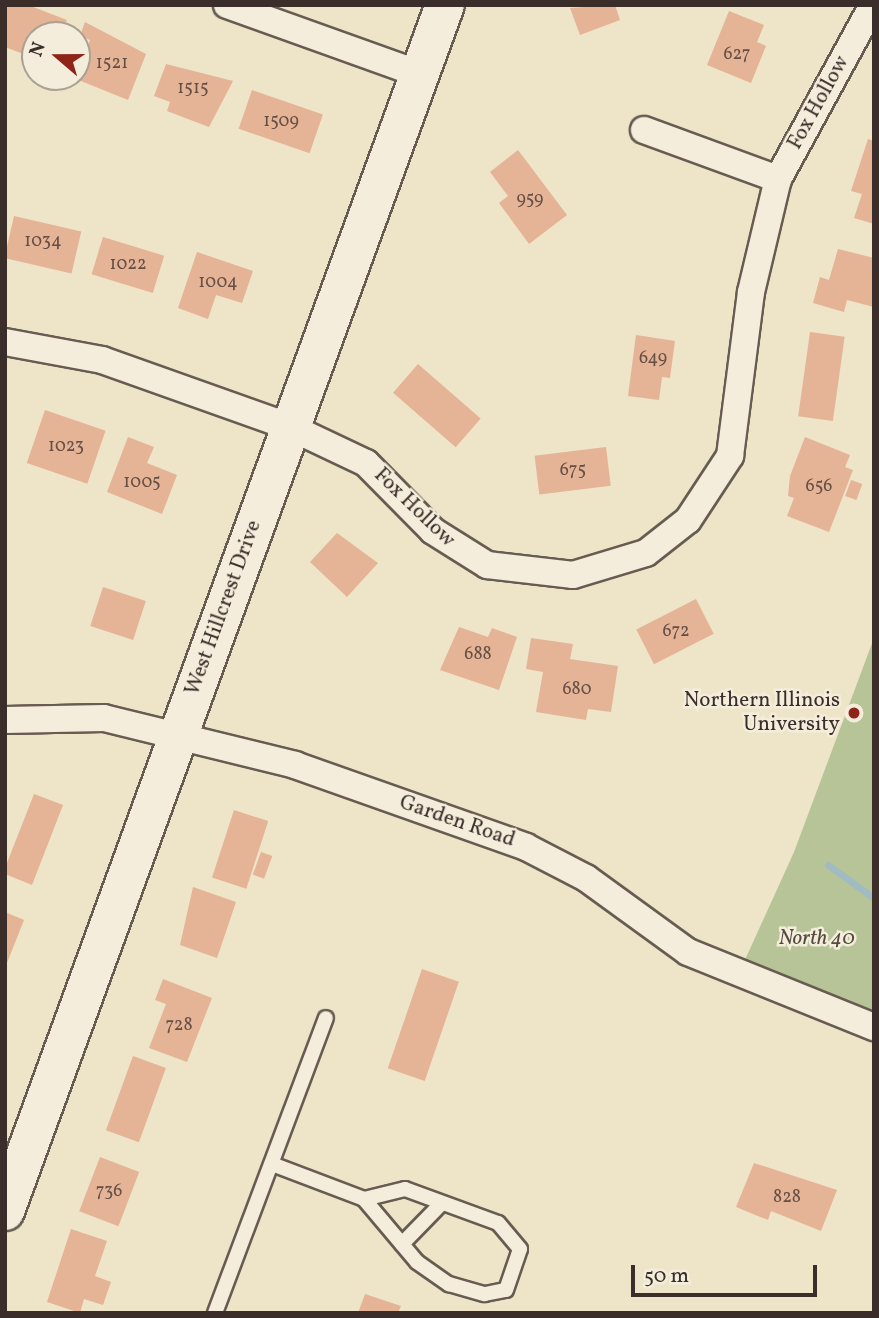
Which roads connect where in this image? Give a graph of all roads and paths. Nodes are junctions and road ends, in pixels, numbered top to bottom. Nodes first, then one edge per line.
1 (227, 5) edge
2 (445, 5) edge
3 (873, 5) edge
4 (420, 74) junction
5 (644, 130) dead end
6 (778, 179) junction
7 (5, 342) edge
8 (290, 427) junction
9 (5, 720) edge
10 (178, 732) junction
11 (326, 1018) dead end
12 (874, 1027) edge
13 (271, 1164) junction
14 (364, 1199) junction
15 (442, 1204) junction
16 (5, 1211) edge
17 (402, 1244) junction
18 (215, 1313) edge

1 - 4 street
2 - 4 street, West Hillcrest Drive
3 - 6 street, Fox Hollow
4 - 8 street, West Hillcrest Drive
5 - 6 street
6 - 8 street, Fox Hollow
7 - 8 street, Fox Hollow
8 - 10 street, West Hillcrest Drive
9 - 10 street, Garden Road
10 - 12 street, Garden Road
10 - 16 street, West Hillcrest Drive
11 - 13 lane
13 - 14 lane
13 - 18 lane
14 - 15 lane
14 - 17 lane
15 - 17 lane
15 - 17 lane

